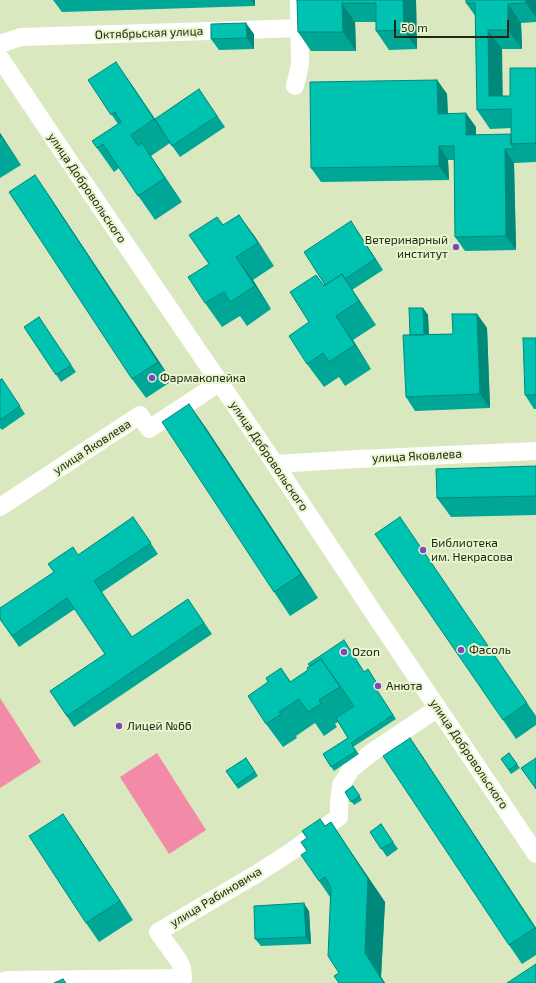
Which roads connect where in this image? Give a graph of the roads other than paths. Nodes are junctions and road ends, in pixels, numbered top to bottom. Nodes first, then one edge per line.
1 (299, 0) edge
2 (300, 28) junction
3 (0, 44) edge
4 (0, 58) edge
5 (295, 86) dead end
6 (219, 383) junction
7 (536, 451) edge
8 (275, 464) junction
9 (0, 507) edge
10 (438, 708) junction
11 (536, 854) edge
12 (0, 982) edge

1 - 2 street
2 - 3 street, Октябрьская улица
2 - 5 street
4 - 6 street, улица Добровольского
6 - 8 street, улица Добровольского
6 - 9 street, улица Яковлева
7 - 8 street, улица Яковлева
8 - 10 street, улица Добровольского
10 - 11 street, улица Добровольского
10 - 12 street, улица Рабиновича

